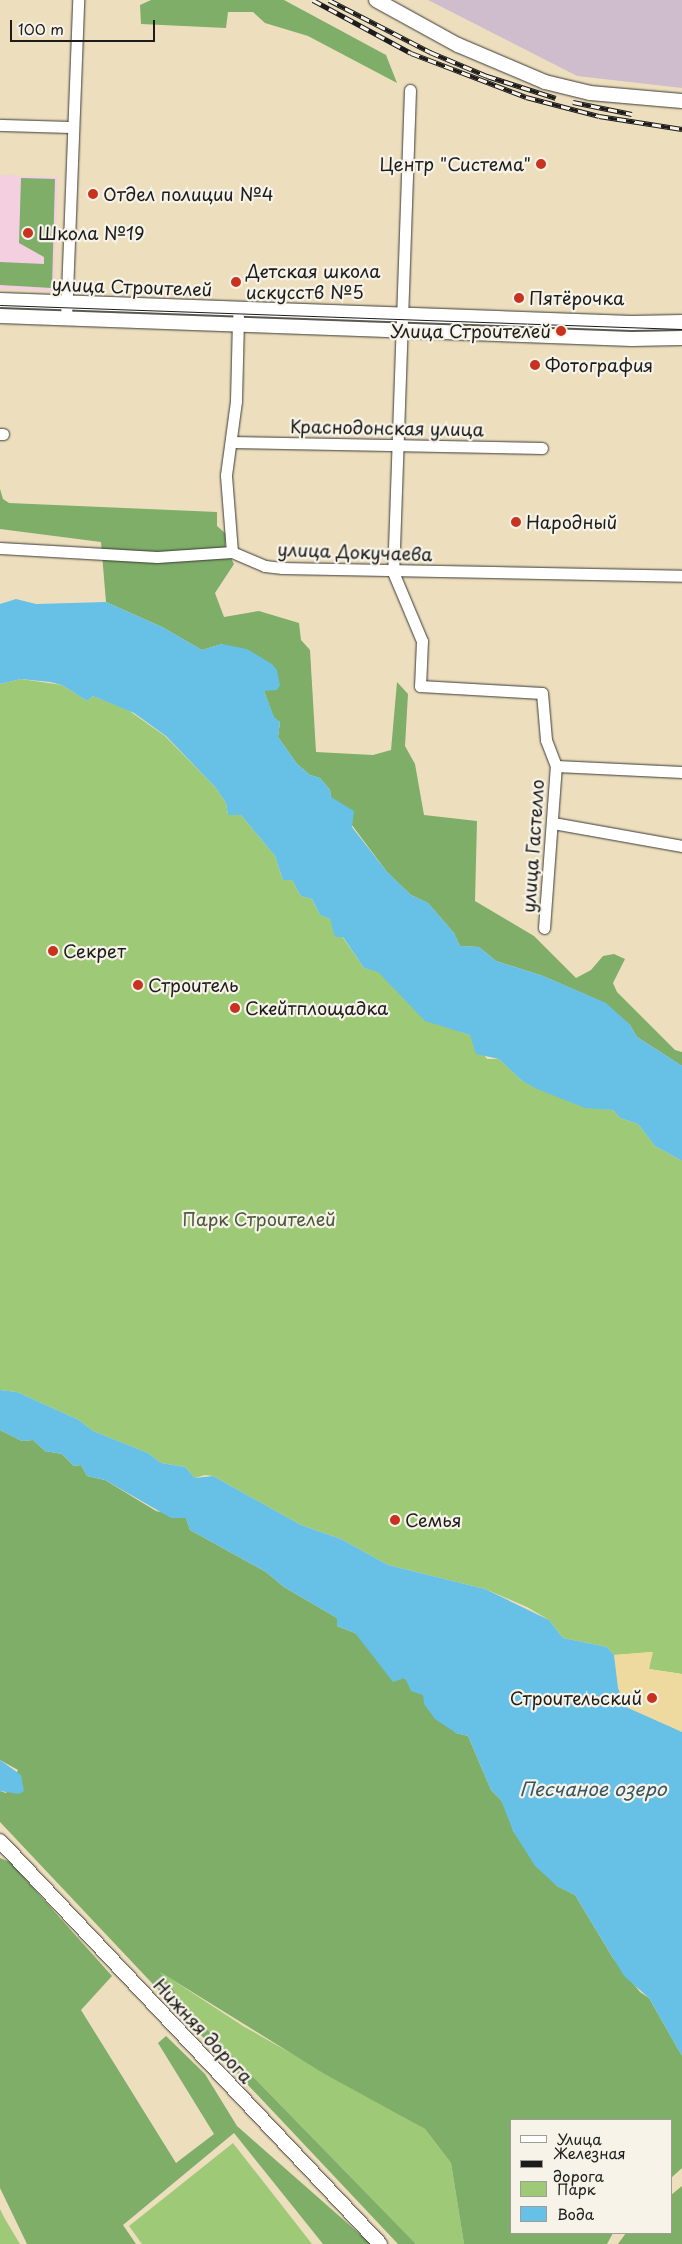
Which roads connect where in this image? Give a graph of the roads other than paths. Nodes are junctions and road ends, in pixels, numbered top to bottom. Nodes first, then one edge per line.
1 (78, 0) edge
2 (376, 0) edge
3 (410, 90) dead end
4 (682, 101) edge
5 (0, 125) edge
6 (73, 128) junction
7 (0, 300) edge
8 (27, 301) junction
9 (66, 303) junction
10 (101, 304) junction
11 (239, 309) junction
12 (276, 311) junction
13 (0, 316) edge
14 (403, 316) junction
15 (26, 317) junction
16 (66, 319) junction
17 (101, 320) junction
18 (549, 321) junction
19 (682, 322) edge
20 (632, 323) junction
21 (238, 325) junction
22 (275, 326) junction
23 (403, 331) junction
24 (549, 336) junction
25 (682, 338) edge
26 (632, 339) junction
27 (232, 442) junction
28 (399, 446) junction
29 (542, 448) dead end
30 (0, 548) edge
31 (232, 552) junction
32 (393, 572) junction
33 (682, 576) edge
34 (556, 766) junction
35 (682, 772) edge
36 (553, 823) junction
37 (682, 846) edge
38 (544, 928) dead end
39 (0, 1842) edge
40 (380, 2244) edge

1 - 6 street
2 - 4 main road
3 - 14 street
5 - 6 street
6 - 9 street
7 - 8 main road, улица Строителей
8 - 9 main road, улица Строителей
8 - 15 street
9 - 10 main road, улица Строителей
9 - 16 street
10 - 11 main road, улица Строителей
10 - 17 street
11 - 12 main road, улица Строителей
11 - 21 street
12 - 14 main road, улица Строителей
12 - 22 street
13 - 15 main road, улица Строителей
14 - 18 main road, улица Строителей
14 - 23 street
15 - 16 main road, улица Строителей
16 - 17 main road, улица Строителей
17 - 21 main road, улица Строителей
18 - 20 main road, улица Строителей
18 - 24 street
19 - 20 main road, улица Строителей
20 - 26 street
21 - 22 main road, улица Строителей
21 - 27 street
22 - 23 main road, улица Строителей
23 - 24 main road, улица Строителей
23 - 28 street
24 - 26 main road, улица Строителей
25 - 26 main road, улица Строителей
27 - 28 street, Краснодонская улица
27 - 31 street
28 - 29 street, Краснодонская улица
28 - 32 street
30 - 31 street, улица Докучаева
31 - 32 street, улица Докучаева
32 - 33 street, улица Докучаева
32 - 34 street
34 - 35 street
34 - 36 street, улица Гастелло
36 - 37 street
36 - 38 street, улица Гастелло
39 - 40 main road, Нижняя дорога

